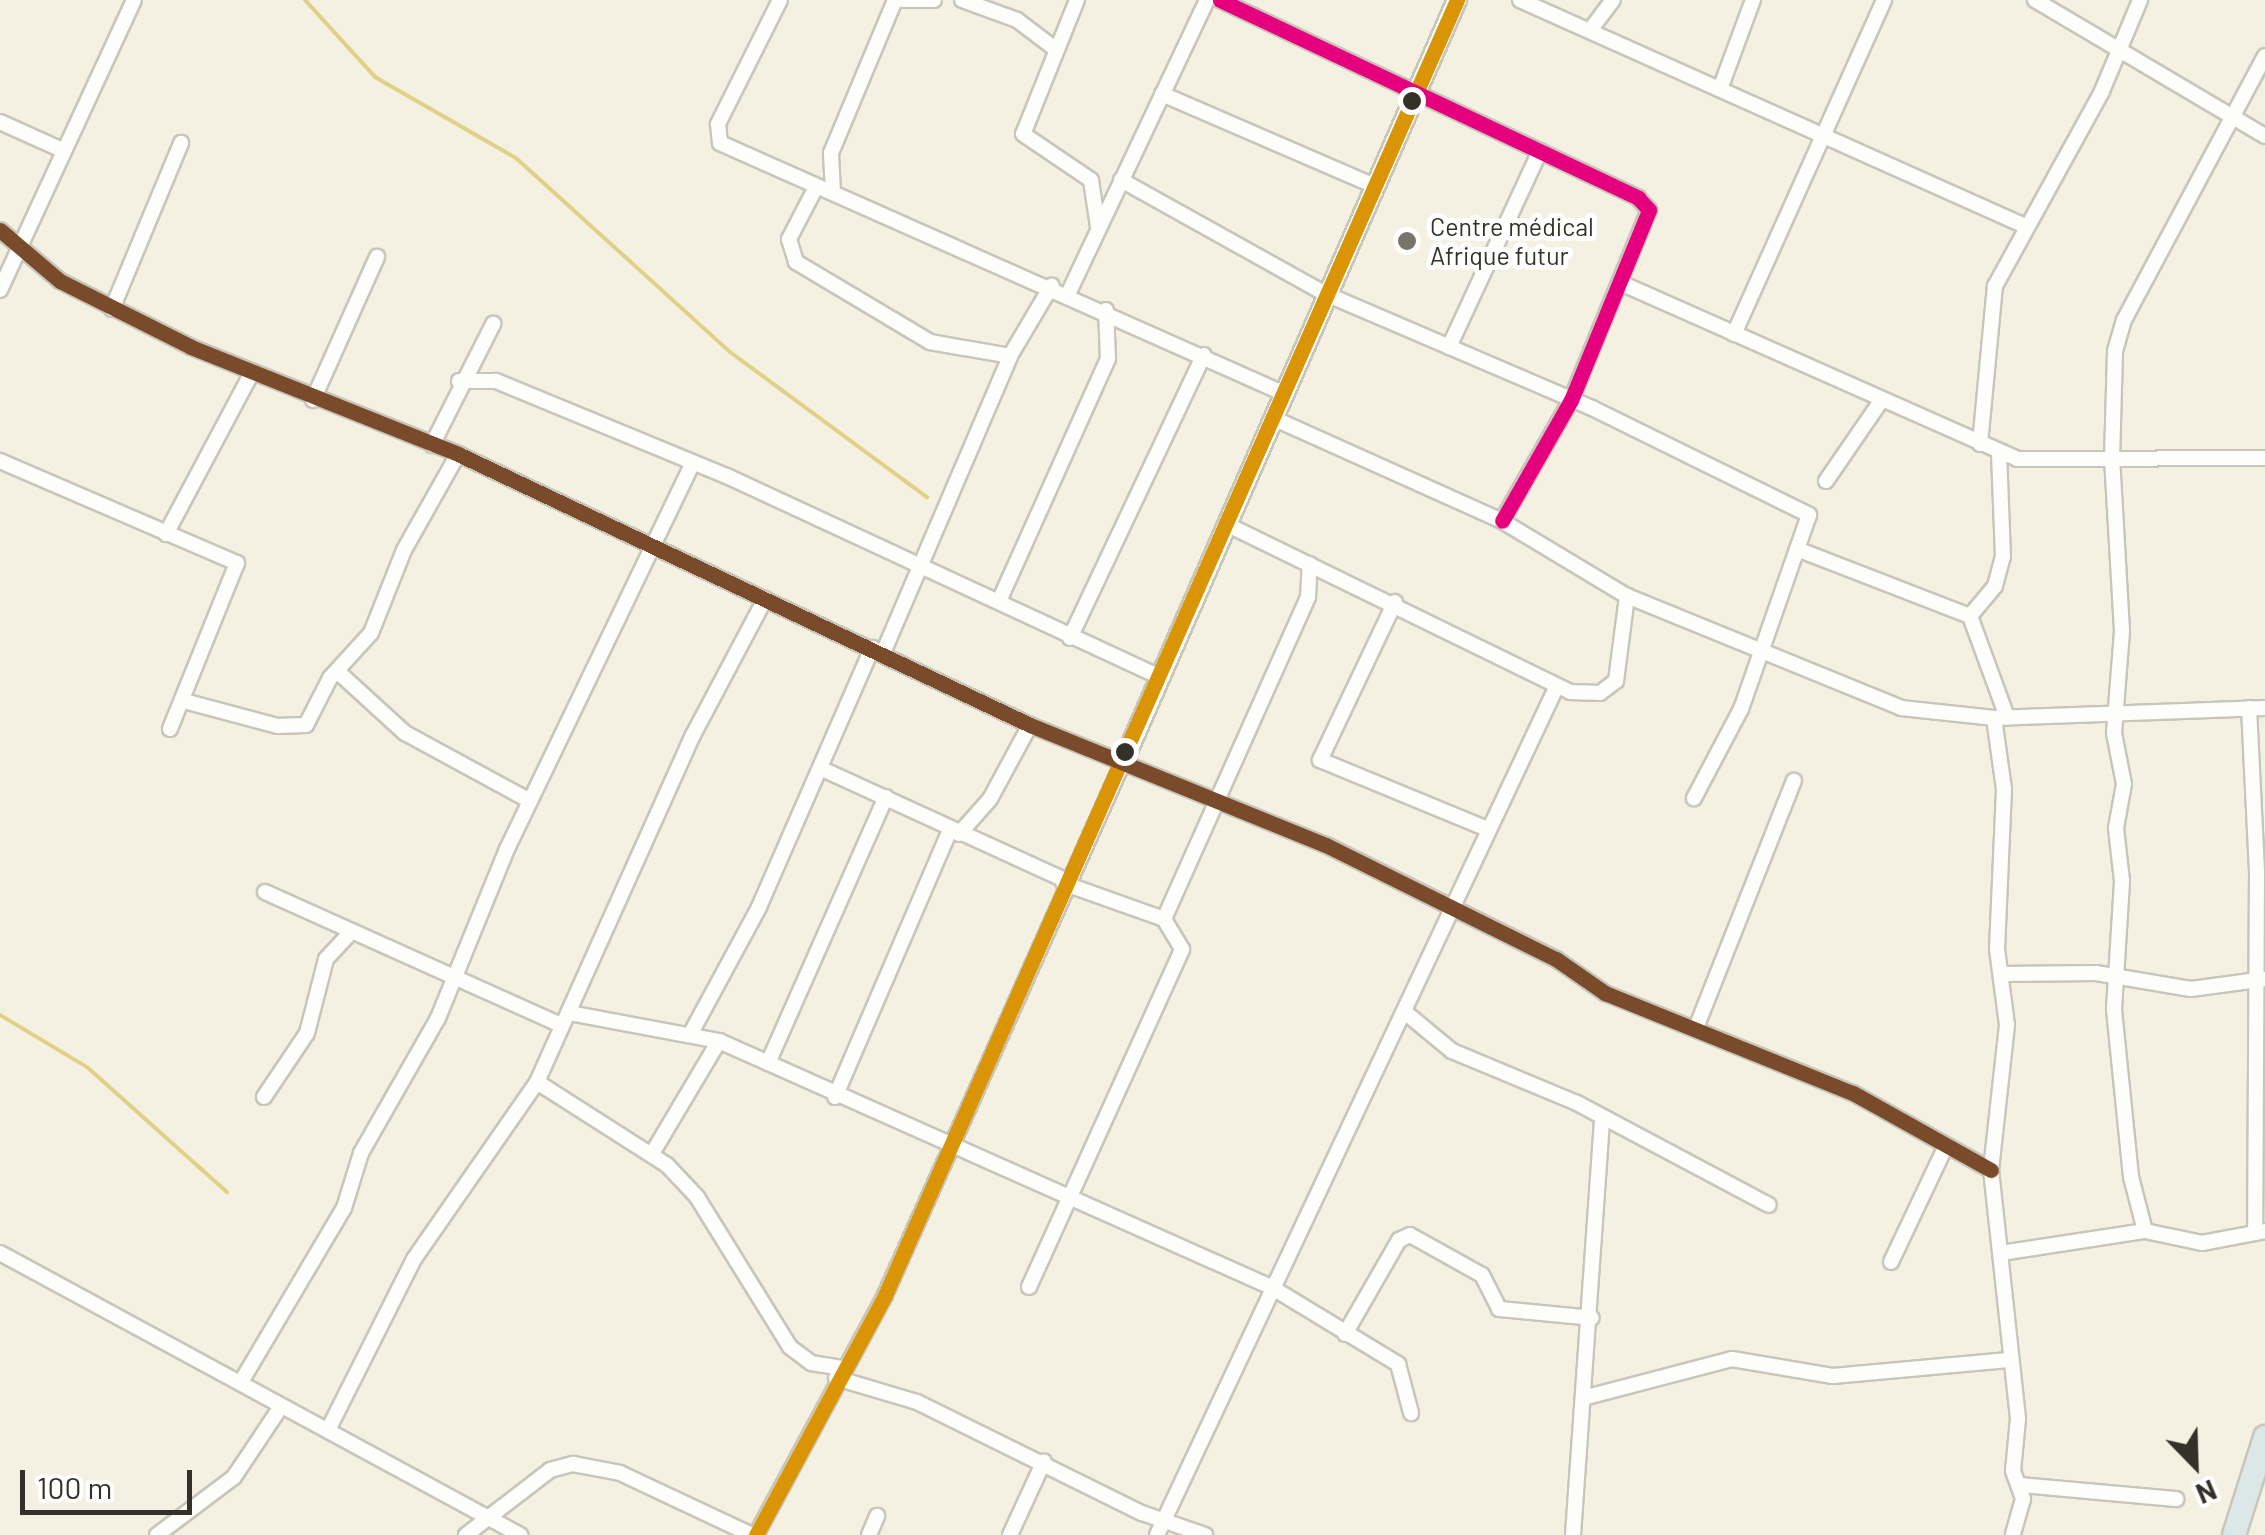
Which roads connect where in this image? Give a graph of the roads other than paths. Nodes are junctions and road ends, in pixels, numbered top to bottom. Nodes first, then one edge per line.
1 (134, 0) edge
2 (780, 0) edge
3 (899, 0) edge
4 (934, 0) edge
5 (962, 0) edge
6 (1076, 0) edge
7 (1207, 0) edge
8 (1220, 0) edge
9 (1457, 0) edge
10 (1520, 0) edge
11 (1613, 0) edge
12 (1753, 0) edge
13 (1884, 0) edge
14 (2035, 0) edge
15 (2140, 0) edge
16 (1590, 29) junction
17 (2120, 45) junction
18 (1054, 48) junction
19 (2265, 56) edge
20 (1720, 89) junction
21 (1415, 90) junction
22 (1162, 94) junction
23 (2234, 116) junction
24 (0, 122) edge
25 (1820, 136) junction
26 (2265, 136) edge
27 (182, 143) dead end
28 (62, 150) junction
29 (1540, 151) junction
30 (1121, 180) junction
31 (1372, 184) junction
32 (816, 187) junction
33 (832, 192) junction
34 (2025, 226) junction
35 (1098, 228) junction
36 (0, 230) edge
37 (18, 246) junction
38 (376, 257) dead end
39 (1623, 284) junction
40 (1052, 285) junction
41 (0, 290) edge
42 (1070, 292) junction
43 (1326, 294) junction
44 (112, 308) junction
45 (1106, 310) junction
46 (492, 324) dead end
47 (1734, 334) junction
48 (1449, 347) junction
49 (1204, 354) junction
50 (1010, 356) junction
51 (251, 374) junction
52 (459, 381) junction
53 (1285, 394) junction
54 (312, 400) junction
55 (1571, 400) junction
56 (1879, 404) junction
57 (1275, 419) junction
58 (1980, 444) junction
59 (432, 445) junction
60 (1999, 453) junction
61 (458, 454) junction
62 (2265, 458) edge
63 (2112, 459) junction
64 (0, 461) edge
65 (692, 464) junction
66 (1826, 481) dead end
67 (1502, 521) junction
68 (1228, 525) junction
69 (166, 534) junction
70 (651, 548) junction
71 (1796, 549) junction
72 (1310, 564) junction
73 (922, 567) junction
74 (1627, 596) junction
75 (765, 600) junction
76 (1000, 600) junction
77 (1396, 602) junction
78 (1970, 616) junction
79 (1070, 638) junction
80 (878, 650) junction
81 (1761, 651) junction
82 (337, 671) junction
83 (1160, 677) junction
84 (1556, 688) junction
85 (184, 701) junction
86 (2115, 708) junction
87 (2249, 708) junction
88 (2265, 708) edge
89 (2000, 718) junction
90 (1030, 724) junction
91 (170, 729) dead end
92 (1124, 760) junction
93 (820, 768) junction
94 (1794, 781) dead end
95 (886, 797) junction
96 (1694, 798) dead end
97 (530, 801) junction
98 (1213, 804) junction
99 (1485, 828) junction
100 (954, 832) junction
101 (1064, 882) junction
102 (265, 892) dead end
103 (1445, 910) junction
104 (1164, 919) junction
105 (349, 934) junction
106 (2001, 974) junction
107 (458, 976) junction
108 (2118, 976) junction
109 (2259, 979) edge
110 (1406, 1013) junction
111 (565, 1019) junction
112 (1696, 1028) junction
113 (691, 1033) junction
114 (719, 1041) junction
115 (768, 1062) junction
116 (537, 1082) junction
117 (264, 1097) dead end
118 (835, 1097) junction
119 (1602, 1123) junction
120 (950, 1148) junction
121 (1944, 1150) junction
122 (652, 1152) junction
123 (1991, 1170) junction
124 (1070, 1196) junction
125 (1769, 1205) dead end
126 (2145, 1230) junction
127 (2260, 1232) edge
128 (0, 1253) edge
129 (2001, 1253) junction
130 (1892, 1262) dead end
131 (1029, 1287) dead end
132 (1271, 1287) junction
133 (1592, 1318) junction
134 (1346, 1334) junction
135 (2008, 1360) junction
136 (839, 1373) junction
137 (241, 1382) junction
138 (1584, 1398) junction
139 (280, 1408) junction
140 (1411, 1413) dead end
141 (328, 1430) junction
142 (2265, 1437) edge
143 (1044, 1461) junction
144 (2021, 1484) junction
145 (2176, 1499) dead end
146 (484, 1516) junction
147 (877, 1516) dead end
148 (1164, 1519) junction
149 (158, 1535) edge
150 (466, 1535) edge
151 (520, 1535) edge
152 (754, 1535) edge
153 (869, 1535) edge
154 (1010, 1535) edge
155 (1157, 1535) edge
156 (1206, 1535) edge
157 (1573, 1535) edge
158 (2013, 1535) edge
159 (2234, 1535) edge

1 - 28 street
2 - 32 street
3 - 4 street
3 - 33 street
5 - 18 street
6 - 18 street
7 - 22 street
8 - 21 street
9 - 21 street
10 - 16 street
11 - 16 street
12 - 20 street
13 - 25 street
14 - 17 street
15 - 17 street
16 - 20 street
17 - 23 street
17 - 34 street
18 - 35 street
19 - 23 street
20 - 25 street
21 - 29 street
21 - 31 street
22 - 30 street
22 - 31 street
23 - 26 street
23 - 63 street
24 - 28 street
25 - 34 street
25 - 47 street
27 - 44 street
28 - 37 street
29 - 39 street
29 - 48 street
30 - 35 street
30 - 43 street
31 - 43 street
32 - 33 street
32 - 50 street
33 - 40 street
34 - 58 street
35 - 42 street
36 - 37 street
37 - 41 street
37 - 44 street
38 - 54 street
39 - 47 street
39 - 55 street
40 - 42 street
40 - 50 street
42 - 45 street
43 - 48 street
43 - 53 street
44 - 51 street
45 - 49 street
45 - 76 street
46 - 52 street
47 - 56 street
48 - 55 street
49 - 53 street
49 - 79 street
50 - 73 street
51 - 54 street
51 - 69 street
52 - 59 street
52 - 65 street
53 - 57 street
54 - 59 street
55 - 67 street
55 - 71 street
56 - 58 street
56 - 66 street
57 - 67 street
57 - 68 street
58 - 60 street
59 - 61 street
60 - 63 street
60 - 78 street
61 - 70 street
61 - 82 street
62 - 63 street
63 - 86 street
64 - 69 street
65 - 70 street
65 - 73 street
67 - 74 street
68 - 72 street
68 - 83 street
69 - 85 street
70 - 75 street
70 - 97 street
71 - 78 street
71 - 81 street
72 - 77 street
72 - 98 street
73 - 76 street
73 - 80 street
74 - 81 street
74 - 84 street
75 - 80 street
75 - 111 street
76 - 79 street
77 - 84 street
77 - 99 street
78 - 89 street
79 - 83 street
80 - 90 street
80 - 93 street
81 - 89 street
81 - 96 street
82 - 85 street
82 - 97 street
83 - 92 street
84 - 99 street
85 - 91 street
86 - 87 street
86 - 89 street
86 - 108 street
87 - 88 street
87 - 109 street
89 - 106 street
90 - 92 street
90 - 100 street
92 - 98 street
92 - 101 street
93 - 95 street
93 - 113 street
94 - 112 street
95 - 100 street
95 - 115 street
97 - 107 street
98 - 103 street
98 - 104 street
99 - 103 street
100 - 101 street
100 - 118 street
101 - 104 street
101 - 120 street
102 - 105 street
103 - 110 street
103 - 112 street
104 - 124 street
105 - 107 street
105 - 117 street
106 - 108 street
106 - 123 street
107 - 111 street
107 - 137 street
108 - 109 street
108 - 126 street
109 - 127 street
110 - 119 street
110 - 132 street
111 - 113 street
111 - 116 street
112 - 121 street
113 - 114 street
114 - 115 street
114 - 122 street
115 - 118 street
116 - 122 street
116 - 141 street
118 - 120 street
119 - 125 street
119 - 133 street
120 - 124 street
120 - 136 street
121 - 123 street
121 - 130 street
122 - 136 street
123 - 129 street
124 - 131 street
124 - 132 street
126 - 127 street
126 - 129 street
128 - 137 street
129 - 135 street
132 - 134 street
132 - 148 street
133 - 134 street
133 - 138 street
134 - 140 street
135 - 138 street
135 - 144 street
136 - 143 street
136 - 152 street
137 - 139 street
138 - 157 street
139 - 141 street
139 - 149 street
141 - 146 street
142 - 159 highway
143 - 148 street
143 - 154 street
144 - 145 street
144 - 158 street
146 - 150 street
146 - 151 street
146 - 152 street
147 - 153 street
148 - 155 street
148 - 156 street

